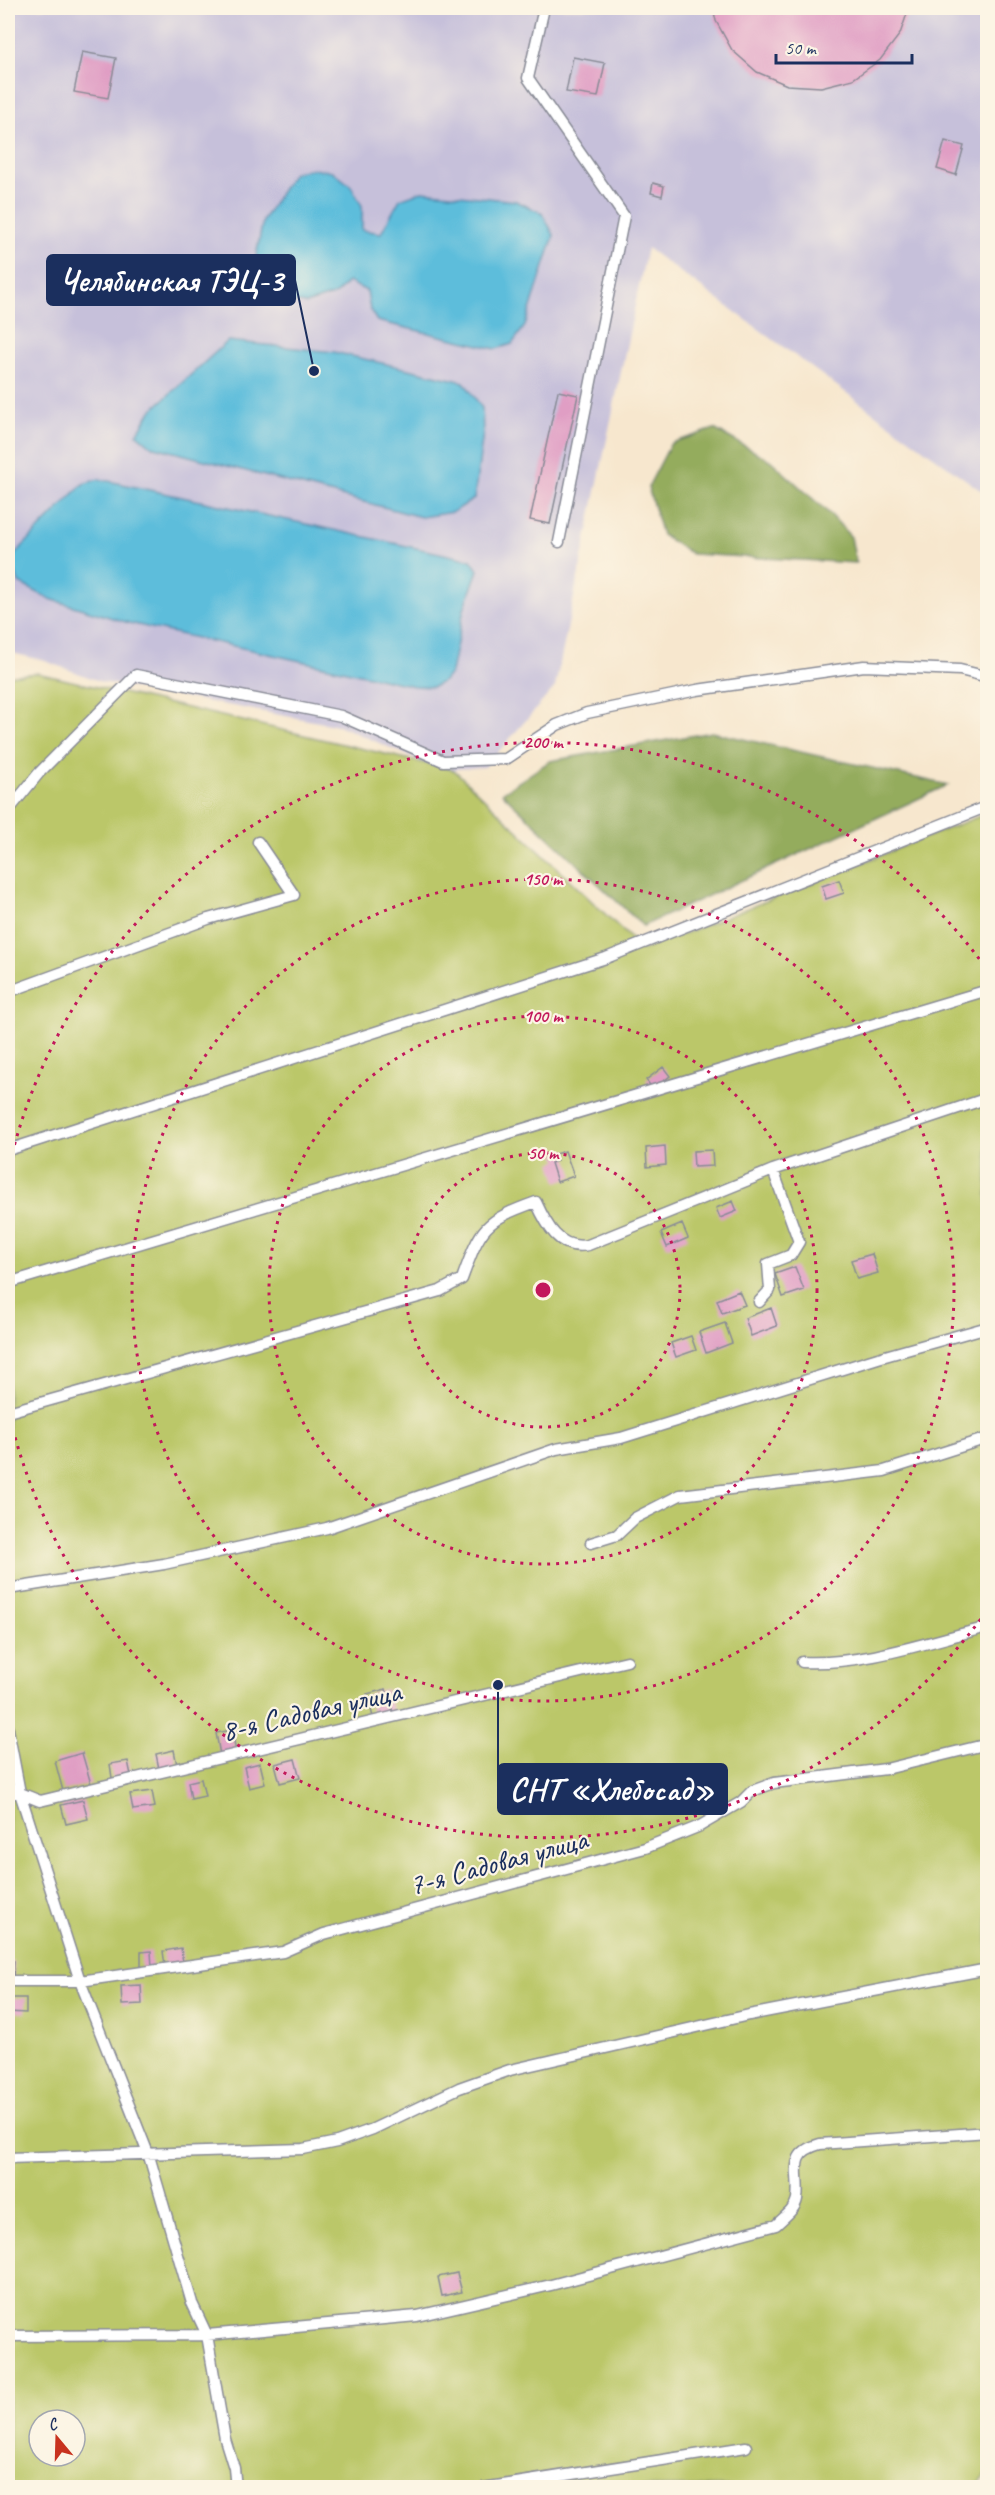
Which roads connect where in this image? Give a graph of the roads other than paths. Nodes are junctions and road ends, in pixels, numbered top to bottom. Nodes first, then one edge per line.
1 (544, 8) edge
2 (560, 542) dead end
3 (987, 677) edge
4 (987, 806) edge
5 (8, 811) edge
6 (258, 842) dead end
7 (987, 990) edge
8 (8, 992) edge
9 (987, 1098) edge
10 (8, 1150) edge
11 (773, 1170) junction
12 (8, 1283) edge
13 (759, 1302) dead end
14 (987, 1327) edge
15 (8, 1412) edge
16 (987, 1438) edge
17 (591, 1543) dead end
18 (8, 1589) edge
19 (987, 1627) edge
20 (627, 1661) dead end
21 (802, 1662) dead end
22 (8, 1729) edge
23 (987, 1744) edge
24 (8, 1793) edge
25 (20, 1793) junction
26 (987, 1969) edge
27 (8, 1981) edge
28 (80, 1981) junction
29 (987, 2132) edge
30 (149, 2156) junction
31 (8, 2158) edge
32 (207, 2335) junction
33 (8, 2336) edge
34 (746, 2447) dead end
35 (987, 2482) edge
36 (237, 2487) edge
37 (483, 2487) edge
38 (982, 2487) edge

1 - 2 lane
3 - 5 lane
4 - 10 lane
6 - 8 lane
7 - 12 lane
9 - 11 lane
11 - 13 lane
11 - 15 lane
14 - 18 lane
16 - 17 lane
19 - 21 lane
20 - 25 lane, 8-я Садовая улица
22 - 25 lane
23 - 28 lane, 7-я Садовая улица
24 - 25 lane, 8-я Садовая улица
25 - 28 lane
26 - 30 lane
27 - 28 lane, 7-я Садовая улица
28 - 30 lane
29 - 32 lane
30 - 31 lane
30 - 32 lane
32 - 33 lane
32 - 36 lane
34 - 37 lane
35 - 38 lane

